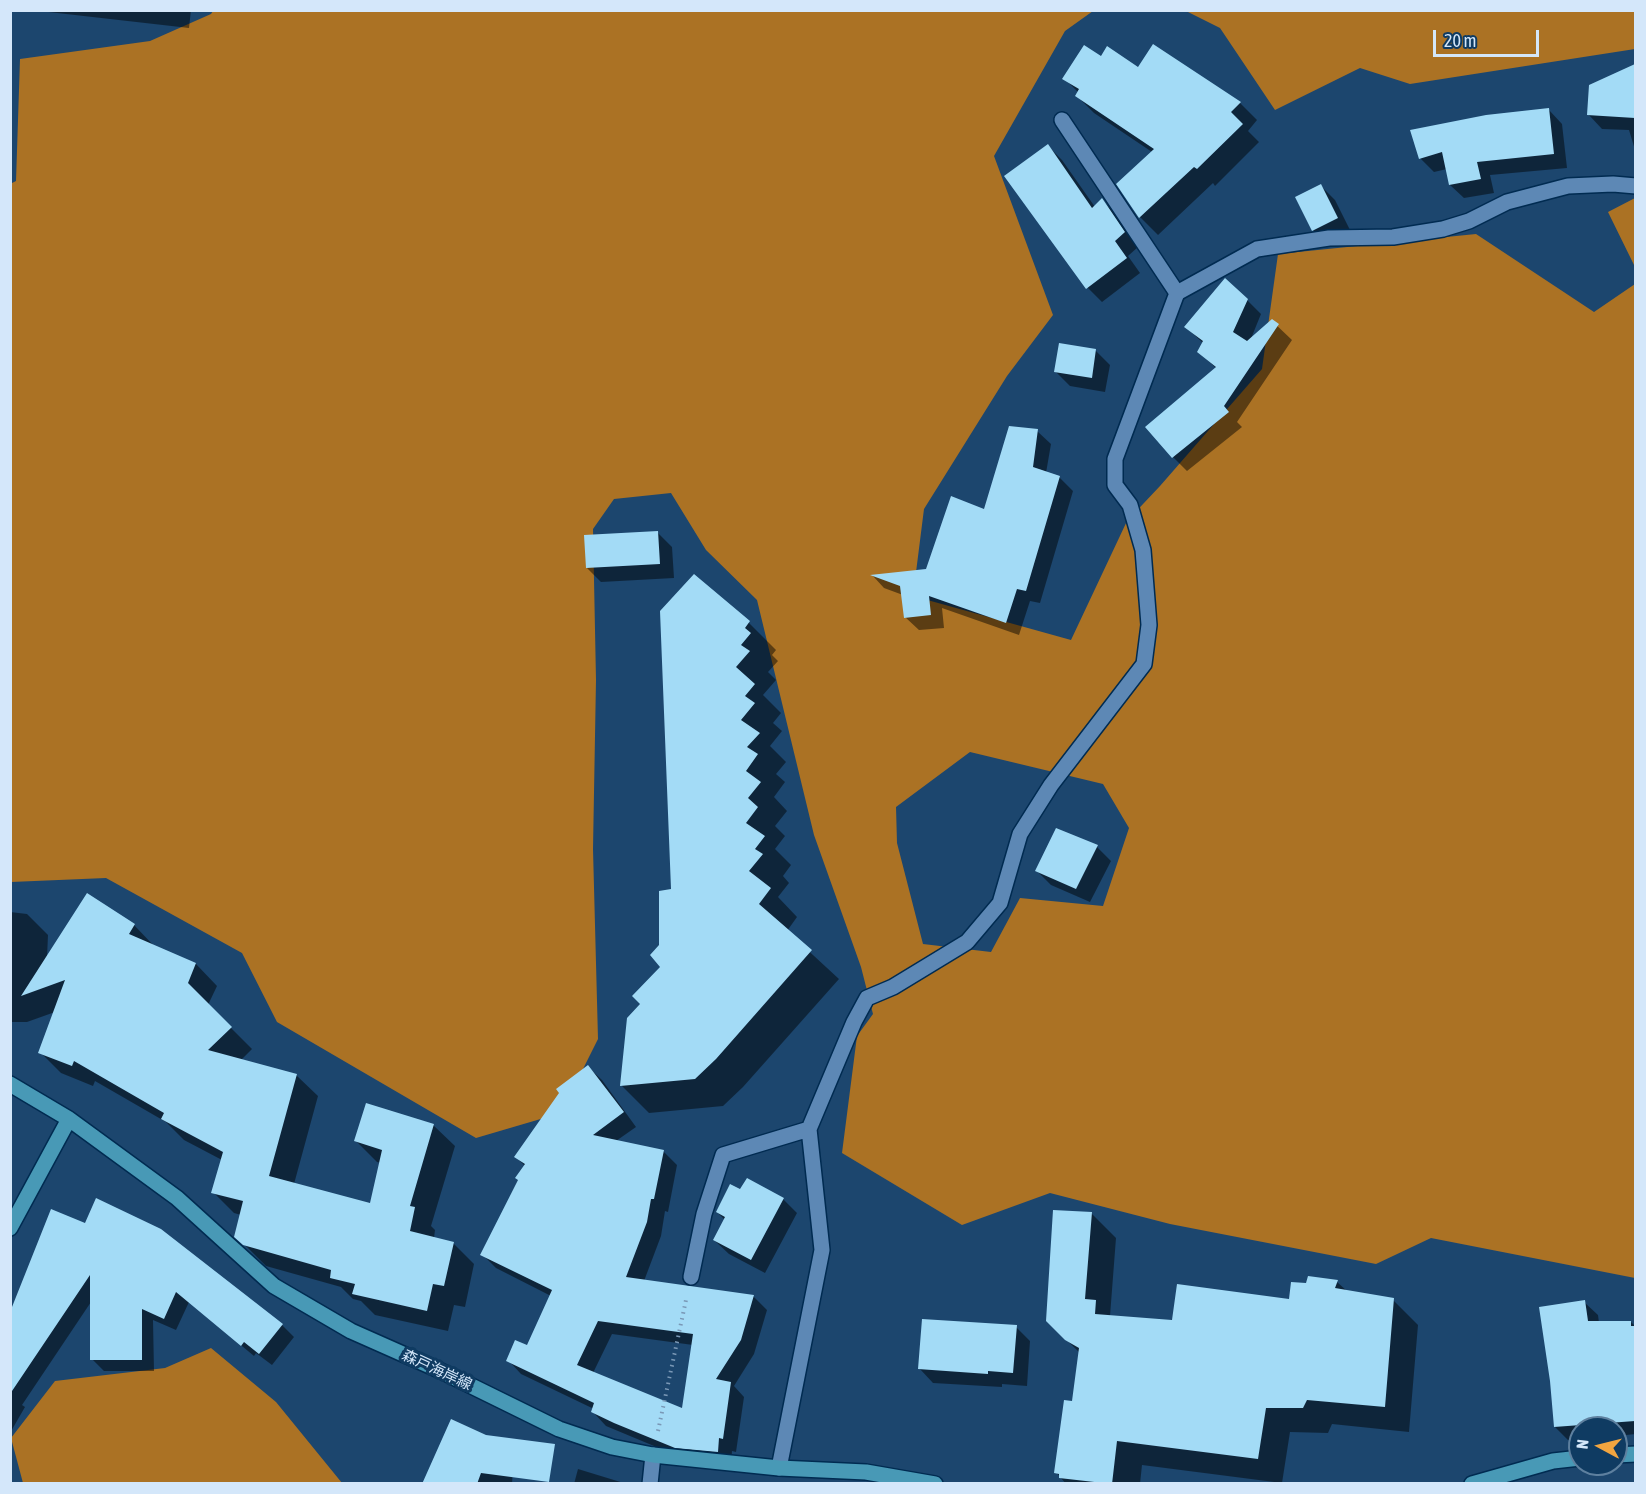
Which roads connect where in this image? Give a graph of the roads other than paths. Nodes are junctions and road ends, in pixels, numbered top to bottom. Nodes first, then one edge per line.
1 (1062, 120) dead end
2 (1635, 186) edge
3 (1177, 293) junction
4 (10, 1084) edge
5 (69, 1119) junction
6 (809, 1129) junction
7 (10, 1228) edge
8 (691, 1277) road end
9 (653, 1455) junction
10 (1568, 1459) edge
11 (779, 1468) junction
12 (650, 1484) edge
13 (935, 1484) edge
14 (1472, 1484) edge

1 - 3 street
2 - 3 street
3 - 6 street
4 - 5 main road, 森戸海岸線
5 - 7 main road
5 - 9 main road, 森戸海岸線
6 - 8 street
6 - 11 street
9 - 11 main road, 森戸海岸線
9 - 12 street
10 - 14 main road
11 - 13 main road, 森戸海岸線

